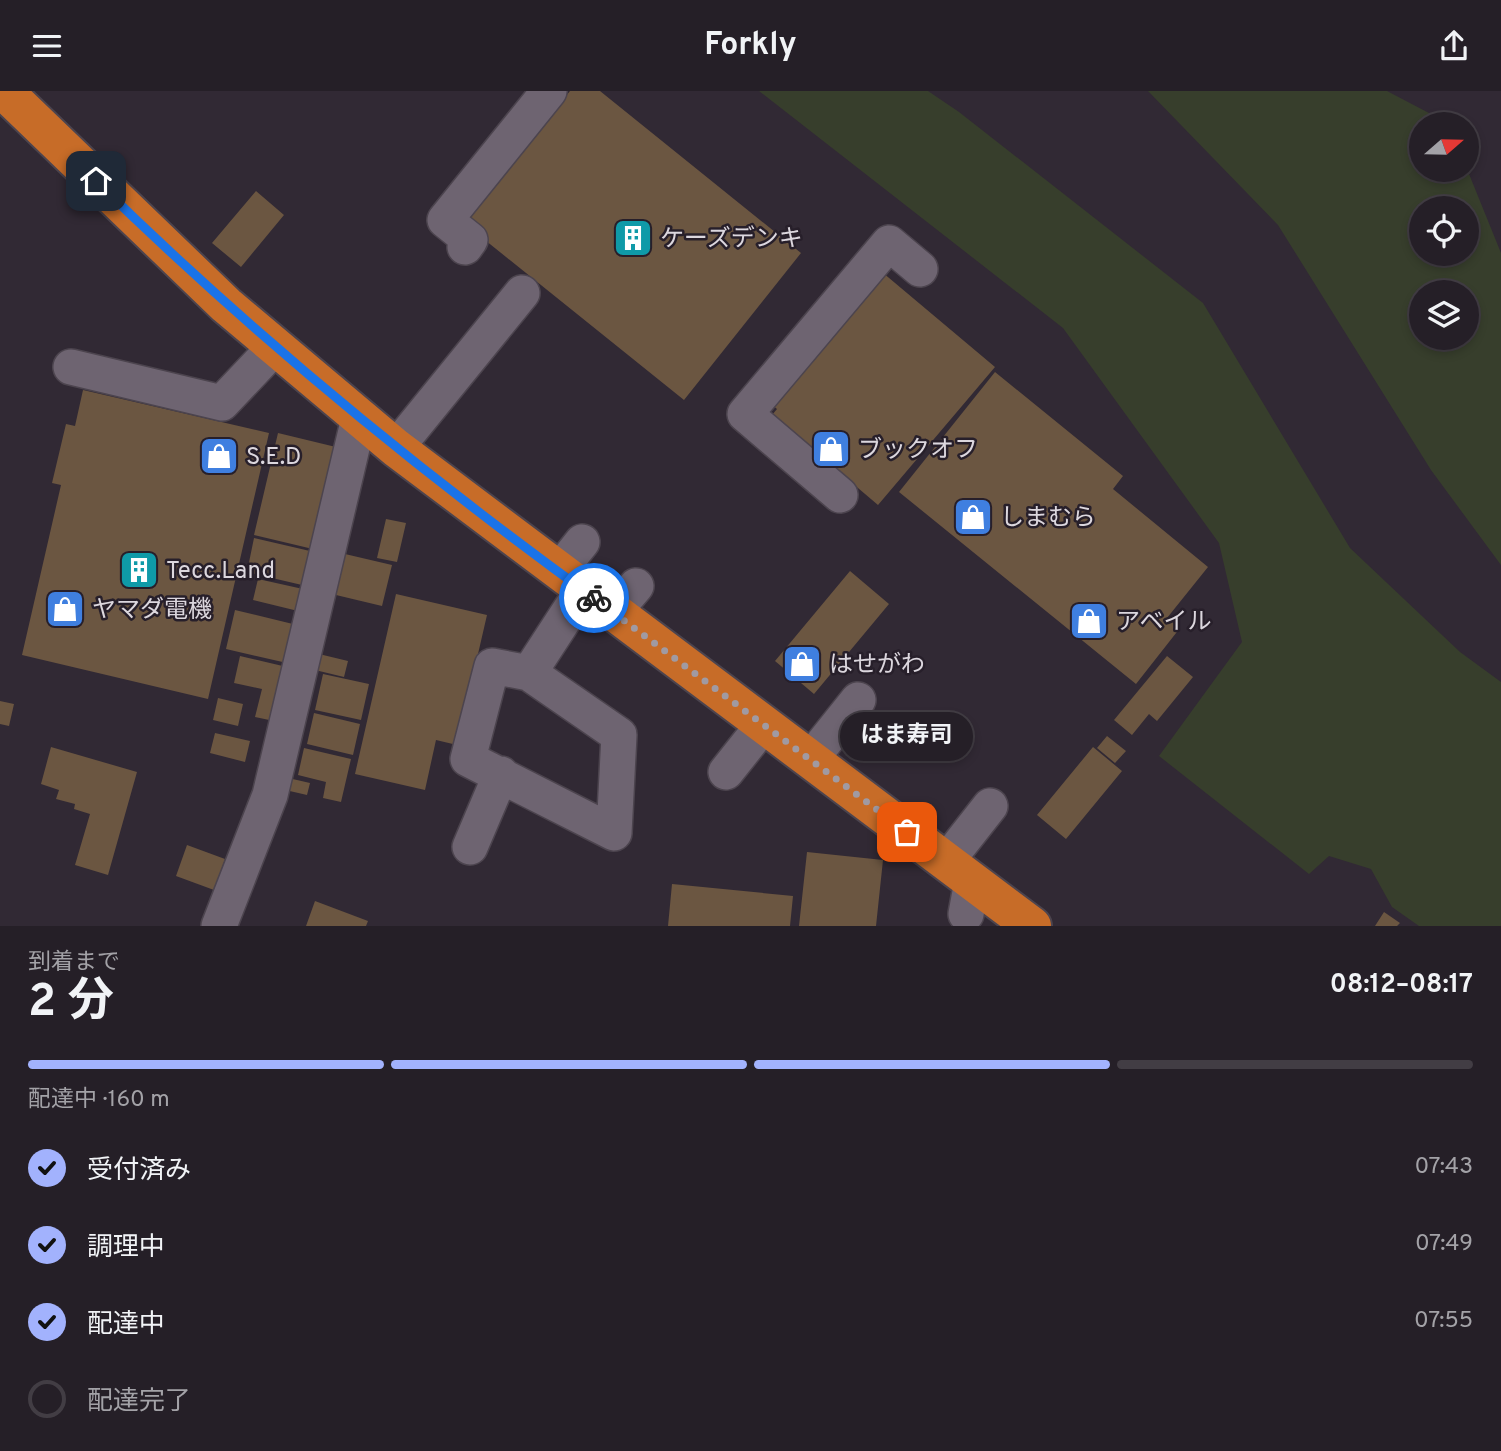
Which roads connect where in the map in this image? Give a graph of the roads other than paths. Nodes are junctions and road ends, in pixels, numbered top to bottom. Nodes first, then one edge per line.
1 (4, 91) edge
2 (549, 91) edge
3 (465, 247) dead end
4 (920, 269) dead end
5 (522, 293) dead end
6 (275, 347) junction
7 (71, 367) dead end
8 (359, 418) junction
9 (396, 448) junction
10 (840, 495) dead end
11 (582, 542) dead end
12 (571, 580) junction
13 (529, 673) junction
14 (858, 700) dead end
15 (764, 725) junction
16 (810, 759) junction
17 (726, 772) dead end
18 (501, 774) junction
19 (990, 806) dead end
20 (470, 847) dead end
21 (961, 885) junction
22 (219, 926) edge
23 (1032, 926) edge

1 - 6 highway
2 - 3 street
4 - 10 street
5 - 9 street
6 - 7 street
6 - 8 highway
8 - 9 highway
8 - 22 street
9 - 12 highway
11 - 12 street
12 - 13 street
12 - 15 highway
13 - 18 street
13 - 18 street
14 - 16 street
15 - 16 highway
15 - 17 street
16 - 21 highway
18 - 20 street
19 - 21 street
21 - 23 highway

